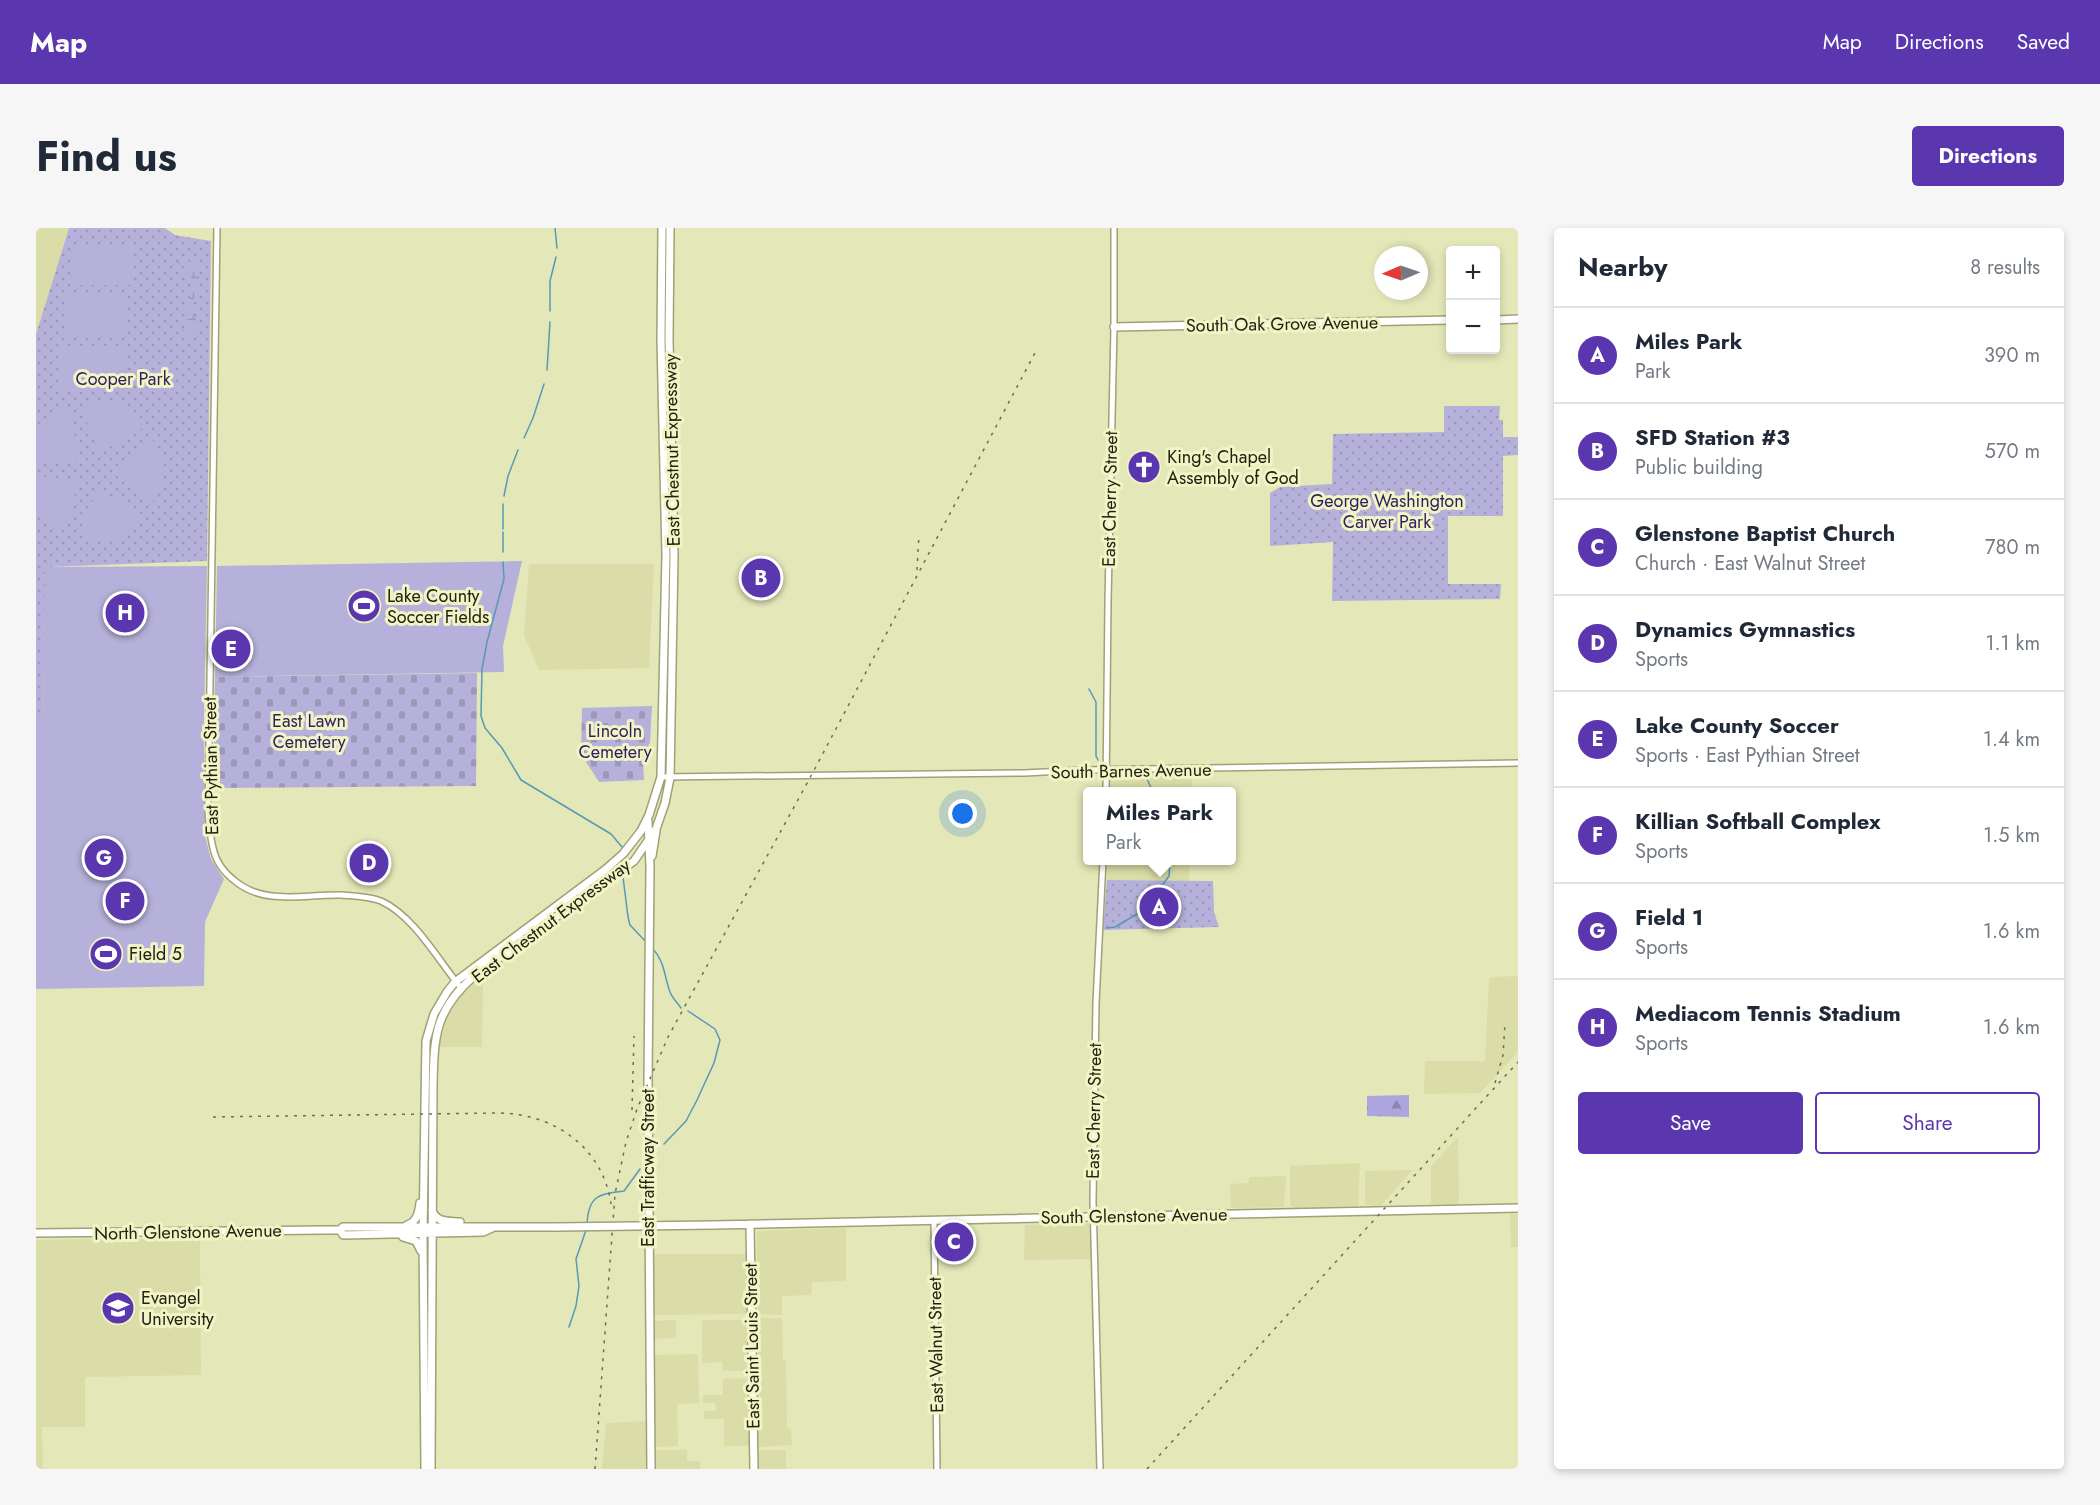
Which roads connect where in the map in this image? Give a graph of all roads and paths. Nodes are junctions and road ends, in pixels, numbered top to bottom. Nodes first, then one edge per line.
1 (217, 228) edge
2 (662, 228) edge
3 (670, 228) edge
4 (1114, 228) edge
5 (1518, 319) edge
6 (1446, 320) edge
7 (1500, 320) edge
8 (1114, 327) junction
9 (1518, 763) edge
10 (1105, 770) junction
11 (661, 777) junction
12 (670, 778) junction
13 (1104, 787) edge
14 (649, 815) junction
15 (656, 829) junction
16 (648, 841) junction
17 (633, 861) junction
18 (1103, 865) edge
19 (651, 867) junction
20 (458, 985) junction
21 (424, 1153) junction
22 (431, 1207) junction
23 (1518, 1208) edge
24 (1094, 1216) junction
25 (934, 1220) junction
26 (750, 1224) junction
27 (405, 1226) junction
28 (482, 1226) junction
29 (492, 1228) junction
30 (340, 1230) junction
31 (427, 1230) junction
32 (36, 1233) edge
33 (450, 1233) junction
34 (400, 1234) junction
35 (424, 1262) junction
36 (431, 1314) junction
37 (425, 1469) edge
38 (431, 1469) edge
39 (651, 1469) edge
40 (754, 1469) edge
41 (937, 1469) edge
42 (1100, 1469) edge

1 - 20 street, East Pythian Street
2 - 11 main road, East Chestnut Expressway
3 - 12 main road, East Chestnut Expressway
4 - 8 street, East Cherry Street
5 - 7 main road
6 - 8 main road, South Oak Grove Avenue
8 - 10 street, East Cherry Street
9 - 10 street, South Barnes Avenue
10 - 12 street, South Barnes Avenue
10 - 13 street, East Cherry Street
11 - 12 street, South Barnes Avenue
11 - 14 main road, East Chestnut Expressway
12 - 15 main road, East Chestnut Expressway
14 - 16 main road, East Trafficway Street
14 - 20 main road, East Chestnut Expressway
15 - 16 main road, East Chestnut Expressway
15 - 19 main road, East Trafficway Street
16 - 17 main road, East Chestnut Expressway
16 - 19 main road, East Trafficway Street
17 - 19 main road
17 - 20 main road, East Chestnut Expressway
18 - 24 street, East Cherry Street
19 - 39 main road, East Trafficway Street
20 - 21 main road, East Chestnut Expressway
20 - 22 main road, East Chestnut Expressway
21 - 27 main road
21 - 31 main road, East Chestnut Expressway
22 - 28 main road
22 - 31 main road, East Chestnut Expressway
23 - 24 main road, South Glenstone Avenue
24 - 25 main road, South Glenstone Avenue
24 - 42 street, East Cherry Street
25 - 26 main road, South Glenstone Avenue
25 - 41 street, East Walnut Street
26 - 29 main road, North Glenstone Avenue, bridge
26 - 40 main road, East Saint Louis Street
27 - 30 main road, North Glenstone Avenue
27 - 31 main road, North Glenstone Avenue
28 - 29 main road, North Glenstone Avenue
28 - 31 main road, North Glenstone Avenue
29 - 33 main road, North Glenstone Avenue
30 - 32 main road, North Glenstone Avenue
30 - 34 main road, North Glenstone Avenue
31 - 33 main road, North Glenstone Avenue
31 - 34 main road, North Glenstone Avenue
31 - 35 main road, East Chestnut Expressway
31 - 36 main road, East Chestnut Expressway
33 - 36 main road
34 - 35 main road
35 - 37 main road, East Chestnut Expressway
36 - 38 main road, East Chestnut Expressway

